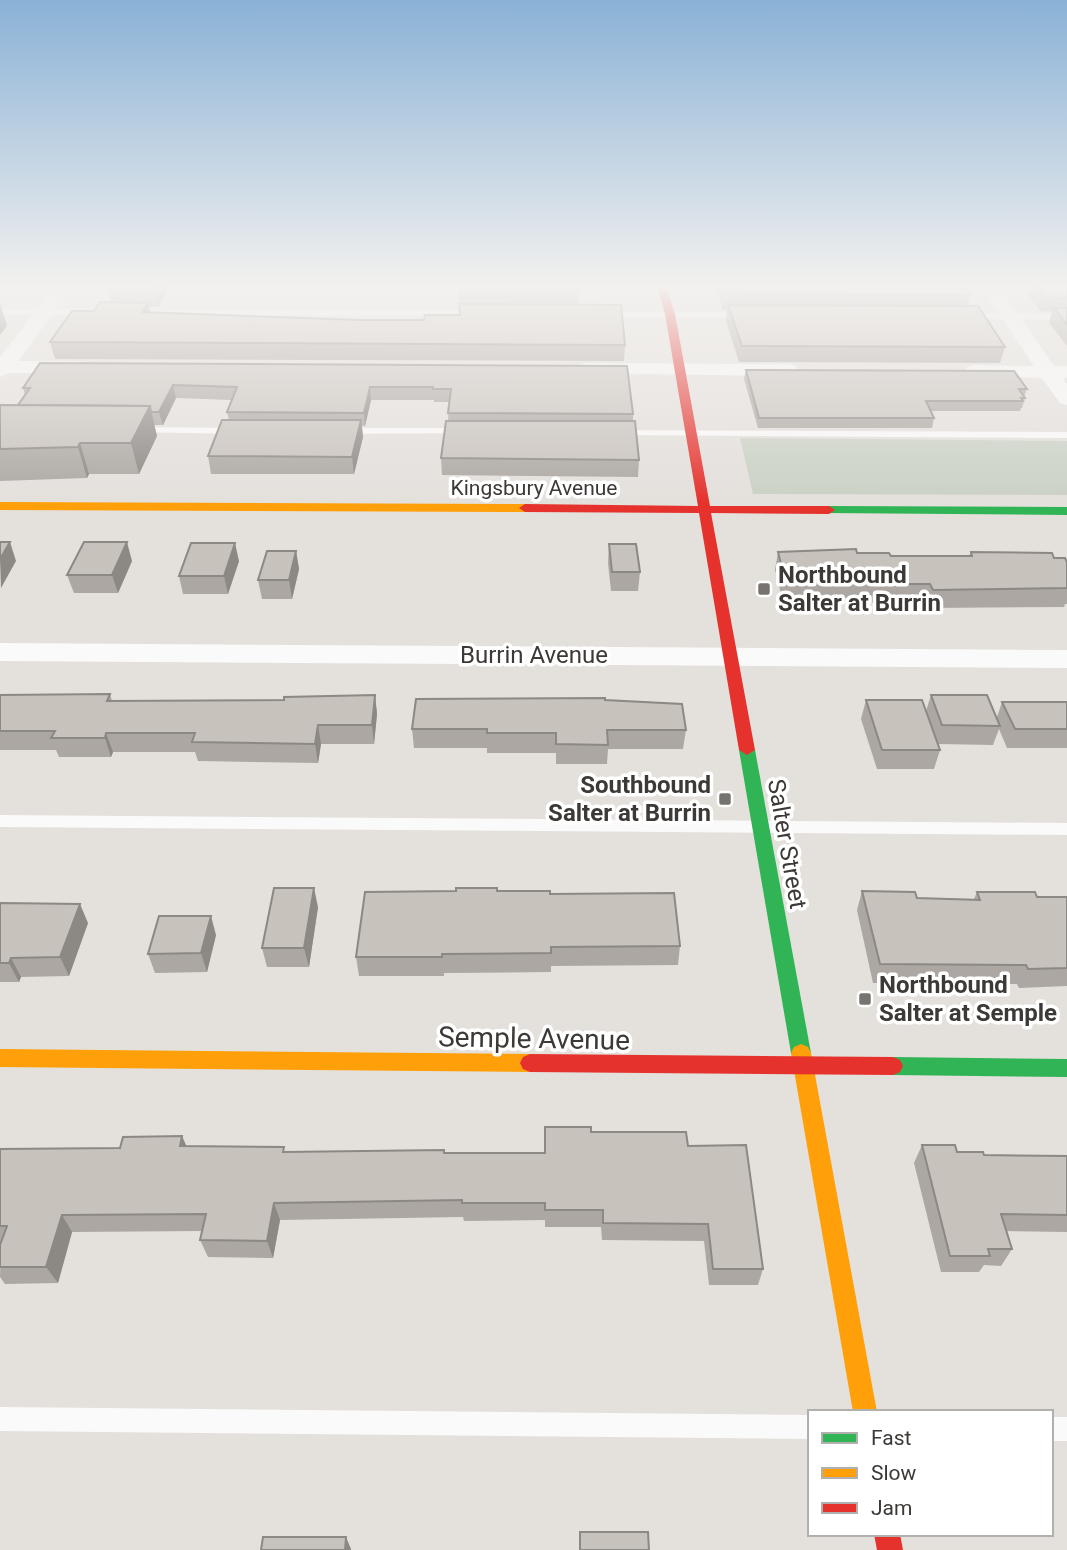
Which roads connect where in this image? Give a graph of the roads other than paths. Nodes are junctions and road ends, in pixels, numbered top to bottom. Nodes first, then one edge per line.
1 (678, 357) edge
2 (1045, 357) edge
3 (1, 368) edge
4 (98, 368) edge
5 (566, 369) edge
6 (680, 369) junction
7 (815, 370) edge
8 (950, 371) edge
9 (1058, 372) edge
10 (1067, 399) edge
11 (125, 430) edge
12 (251, 431) edge
13 (334, 431) edge
14 (474, 431) edge
15 (599, 432) edge
16 (691, 432) junction
17 (1067, 435) edge
18 (0, 506) edge
19 (704, 510) junction
20 (1067, 511) edge
21 (0, 652) edge
22 (730, 656) junction
23 (1067, 659) edge
24 (0, 821) edge
25 (761, 828) junction
26 (1067, 830) edge
27 (0, 1058) edge
28 (804, 1067) junction
29 (1067, 1068) edge
30 (865, 1410) edge
31 (0, 1419) edge
32 (808, 1427) edge

1 - 6 street, Salter Street
2 - 9 street
3 - 4 street
5 - 6 street
6 - 7 street
6 - 16 street, Salter Street
8 - 9 street
9 - 10 street
11 - 12 lane
13 - 14 lane
15 - 16 lane
16 - 17 lane
16 - 19 street, Salter Street
18 - 19 street, Kingsbury Avenue
19 - 20 street, Kingsbury Avenue
19 - 22 street, Salter Street
21 - 22 street, Burrin Avenue
22 - 23 street, Burrin Avenue
22 - 25 street, Salter Street
24 - 25 lane
25 - 26 lane
25 - 28 street, Salter Street
27 - 28 street, Semple Avenue
28 - 29 street, Semple Avenue
28 - 30 street, Salter Street
31 - 32 lane

